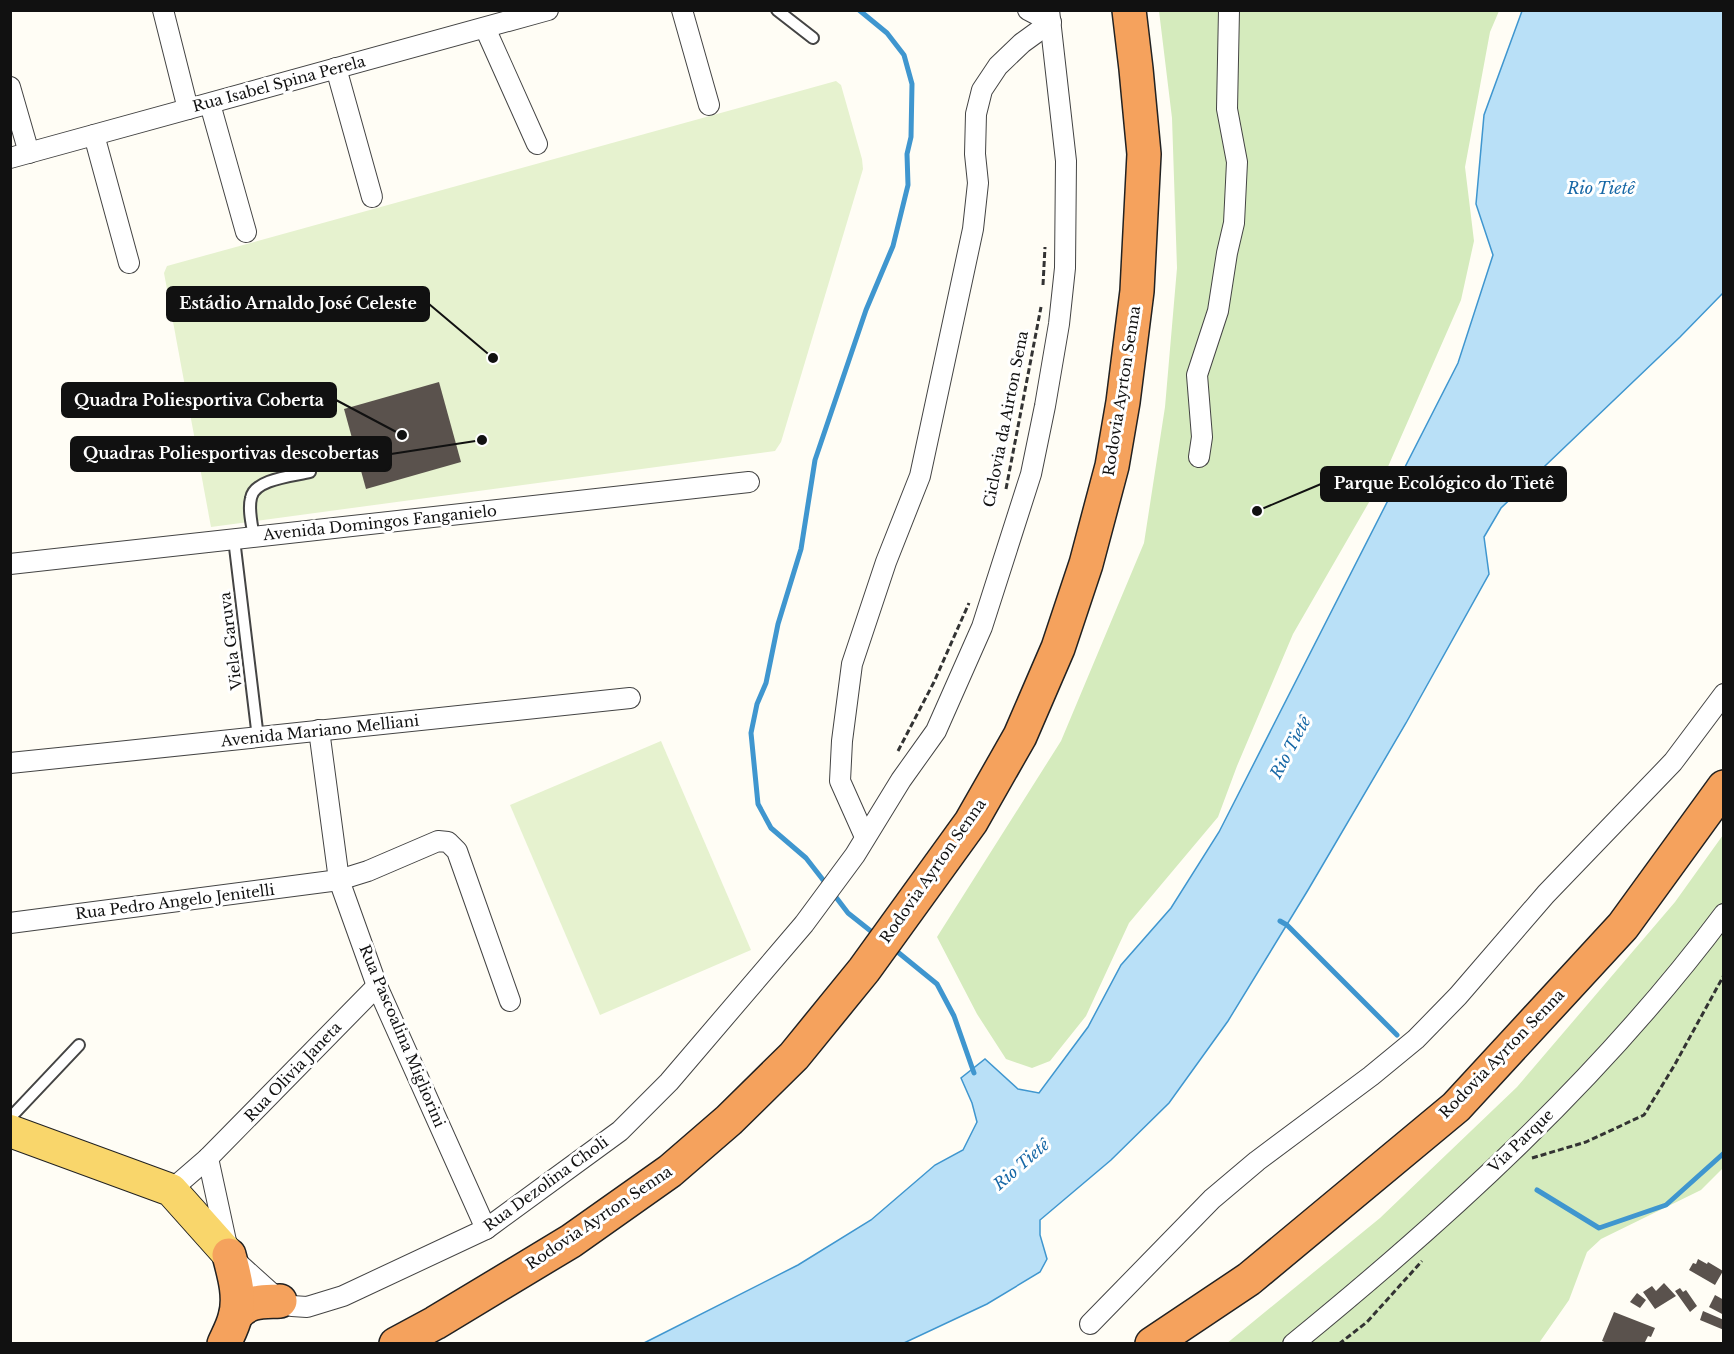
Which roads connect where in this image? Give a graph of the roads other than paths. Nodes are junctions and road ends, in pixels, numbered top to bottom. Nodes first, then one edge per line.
1 (163, 10) edge
2 (548, 10) edge
3 (682, 10) edge
4 (777, 10) edge
5 (1028, 10) edge
6 (1129, 10) edge
7 (1228, 10) edge
8 (1050, 16) edge
9 (485, 28) junction
10 (813, 38) dead end
11 (336, 68) junction
12 (10, 87) edge
13 (210, 104) junction
14 (709, 105) dead end
15 (188, 109) junction
16 (94, 135) junction
17 (537, 144) dead end
18 (20, 156) edge
19 (372, 197) dead end
20 (246, 232) dead end
21 (129, 263) dead end
22 (1199, 457) dead end
23 (310, 472) dead end
24 (749, 482) dead end
25 (244, 538) junction
26 (10, 564) edge
27 (1724, 694) edge
28 (630, 698) dead end
29 (319, 730) junction
30 (258, 738) junction
31 (10, 763) edge
32 (1724, 787) edge
33 (865, 837) junction
34 (339, 880) junction
35 (1724, 914) edge
36 (10, 923) edge
37 (377, 986) junction
38 (510, 1001) dead end
39 (79, 1045) dead end
40 (10, 1118) edge
41 (10, 1131) edge
42 (208, 1158) junction
43 (171, 1190) junction
44 (486, 1229) junction
45 (229, 1255) junction
46 (280, 1301) junction
47 (1090, 1324) dead end
48 (230, 1329) edge
49 (396, 1344) edge
50 (1152, 1344) edge
51 (1293, 1344) edge

1 - 15 street
2 - 9 street, Rua Isabel Spina Perela
3 - 14 street
4 - 10 lane
5 - 8 street
6 - 49 highway, Rodovia Ayrton Senna
7 - 22 street
8 - 33 street, Rua Dezolina Choli
8 - 33 street
9 - 11 street, Rua Isabel Spina Perela
9 - 17 street
11 - 13 street, Rua Isabel Spina Perela
11 - 19 street
12 - 18 street
13 - 15 street, Rua Isabel Spina Perela
13 - 20 street
15 - 16 street, Rua Isabel Spina Perela
16 - 18 street, Rua Isabel Spina Perela
16 - 21 street
23 - 25 lane, Viela Garuva
24 - 25 street, Avenida Domingos Fanganielo
25 - 26 street, Avenida Domingos Fanganielo
25 - 30 lane, Viela Garuva
27 - 47 street
28 - 29 street, Avenida Mariano Melliani
29 - 30 street, Avenida Mariano Melliani
29 - 34 street, Rua Pascoalina Migliorini
30 - 31 street, Avenida Mariano Melliani
32 - 50 highway, Rodovia Ayrton Senna
33 - 44 street, Rua Dezolina Choli
34 - 36 street, Rua Pedro Angelo Jenitelli
34 - 37 street, Rua Pascoalina Migliorini
34 - 38 street, Rua Pedro Angelo Jenitelli
35 - 51 street, Via Parque
37 - 42 street, Rua Olivia Janeta
37 - 44 street, Rua Pascoalina Migliorini
39 - 40 lane
41 - 43 main road
42 - 43 street, Rua Olivia Janeta
42 - 45 street
43 - 45 main road
44 - 46 street, Rua Dezolina Choli
45 - 46 street
45 - 48 highway
46 - 48 highway

